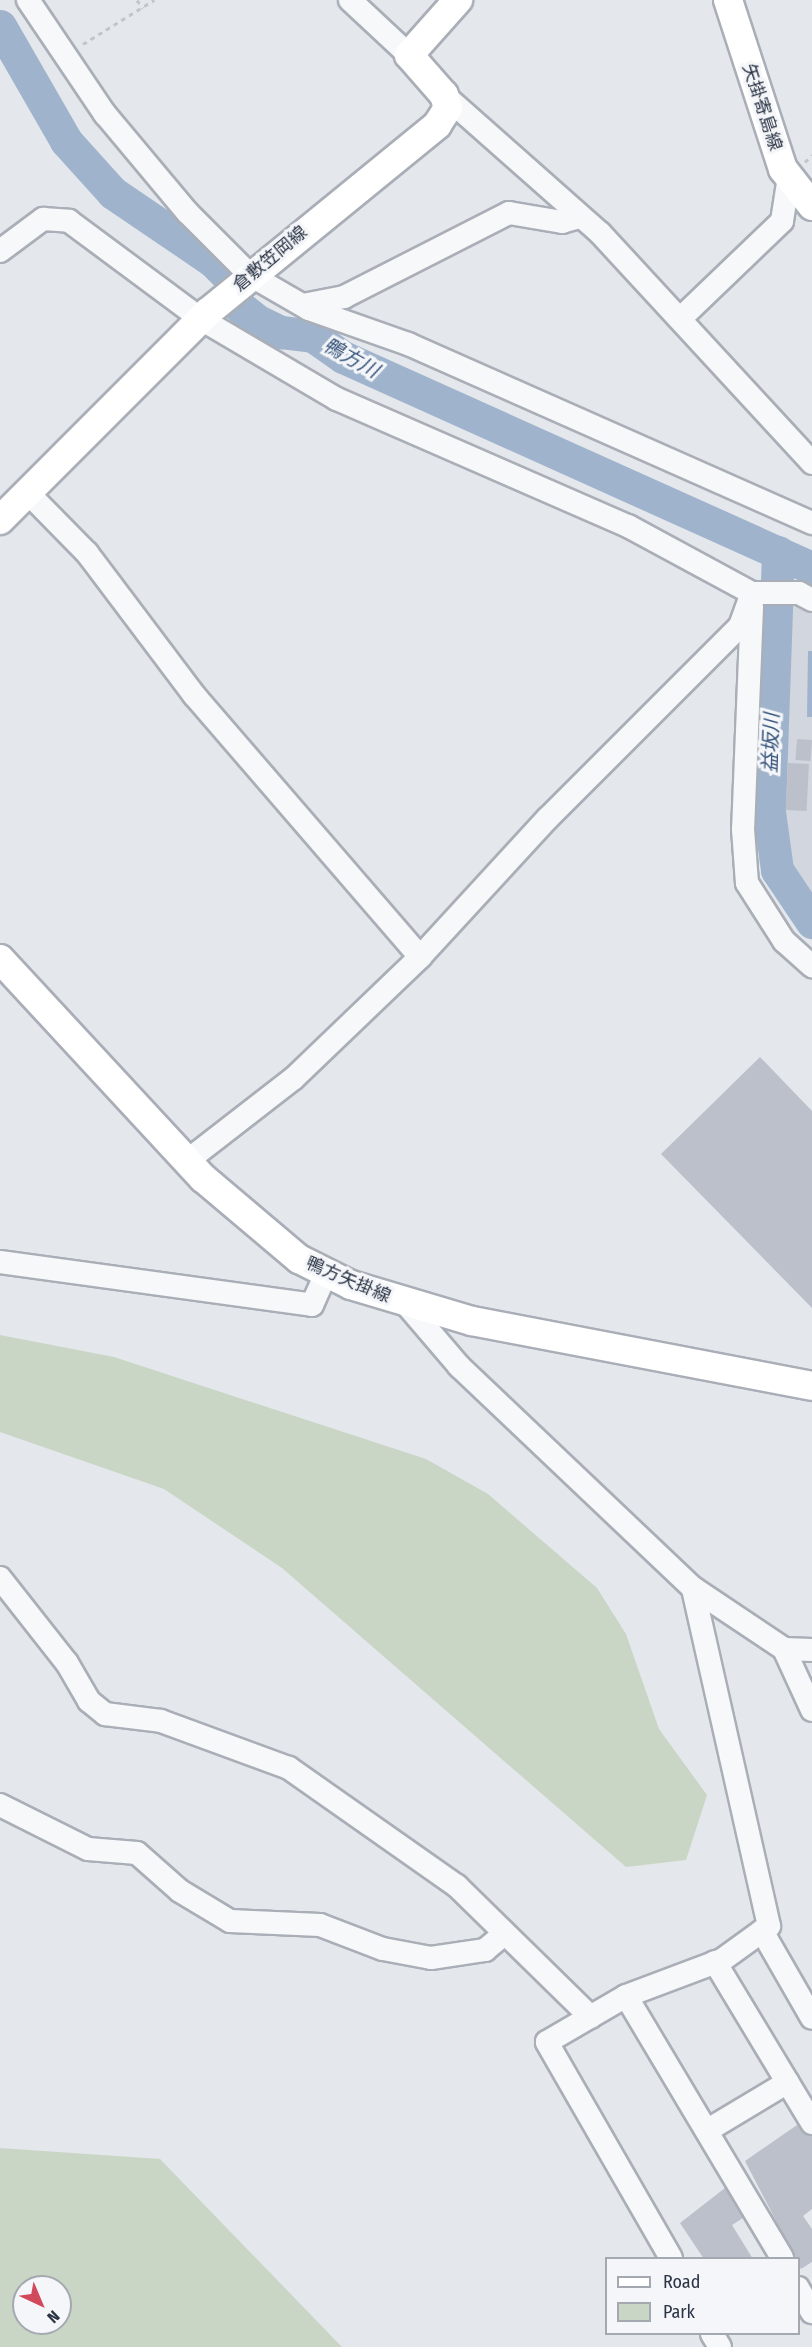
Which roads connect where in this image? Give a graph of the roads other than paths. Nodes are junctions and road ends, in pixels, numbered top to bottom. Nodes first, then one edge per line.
1 (28, 0) edge
2 (350, 0) edge
3 (458, 0) edge
4 (728, 0) edge
5 (409, 55) junction
6 (444, 94) junction
7 (789, 177) junction
8 (812, 206) edge
9 (580, 217) junction
10 (0, 251) edge
11 (250, 275) junction
12 (303, 305) junction
13 (204, 316) junction
14 (681, 318) junction
15 (812, 463) edge
16 (28, 493) junction
17 (0, 520) edge
18 (812, 523) edge
19 (753, 593) junction
20 (806, 596) edge
21 (420, 957) junction
22 (0, 959) edge
23 (812, 966) edge
24 (187, 1161) junction
25 (0, 1262) edge
26 (326, 1273) junction
27 (406, 1304) junction
28 (812, 1386) edge
29 (0, 1578) edge
30 (693, 1588) junction
31 (784, 1649) junction
32 (812, 1650) edge
33 (812, 1710) edge
34 (0, 1805) edge
35 (762, 1931) junction
36 (503, 1935) junction
37 (715, 1962) junction
38 (626, 1996) junction
39 (591, 2017) junction
40 (812, 2018) edge
41 (788, 2082) junction
42 (812, 2122) edge
43 (708, 2130) junction
44 (670, 2257) edge
45 (781, 2257) edge
46 (800, 2291) edge
47 (812, 2312) edge

1 - 11 street
2 - 5 street
3 - 5 main road
4 - 7 main road, 矢掛寄島線
5 - 6 main road
6 - 9 street
6 - 11 main road, 倉敷笠岡線
7 - 8 main road, 矢掛寄島線
7 - 14 street
9 - 12 street
9 - 14 street
10 - 13 street
11 - 12 street
11 - 13 main road, 倉敷笠岡線
12 - 18 street
13 - 16 main road, 倉敷笠岡線
13 - 19 street
14 - 15 street
16 - 17 main road, 倉敷笠岡線
16 - 21 street
19 - 20 street
19 - 21 street
19 - 23 street
21 - 24 street
22 - 24 main road, 鴨方矢掛線
24 - 26 main road, 鴨方矢掛線
25 - 26 street
26 - 27 main road, 鴨方矢掛線
27 - 28 main road, 鴨方矢掛線
27 - 30 street
29 - 36 street
30 - 31 street
30 - 35 street
31 - 32 street
31 - 33 street
34 - 36 street
35 - 37 street
35 - 40 street
36 - 39 street
37 - 38 street
37 - 41 street
38 - 39 street
38 - 43 street
39 - 44 street
41 - 42 street
41 - 43 street
43 - 45 street
46 - 47 street

